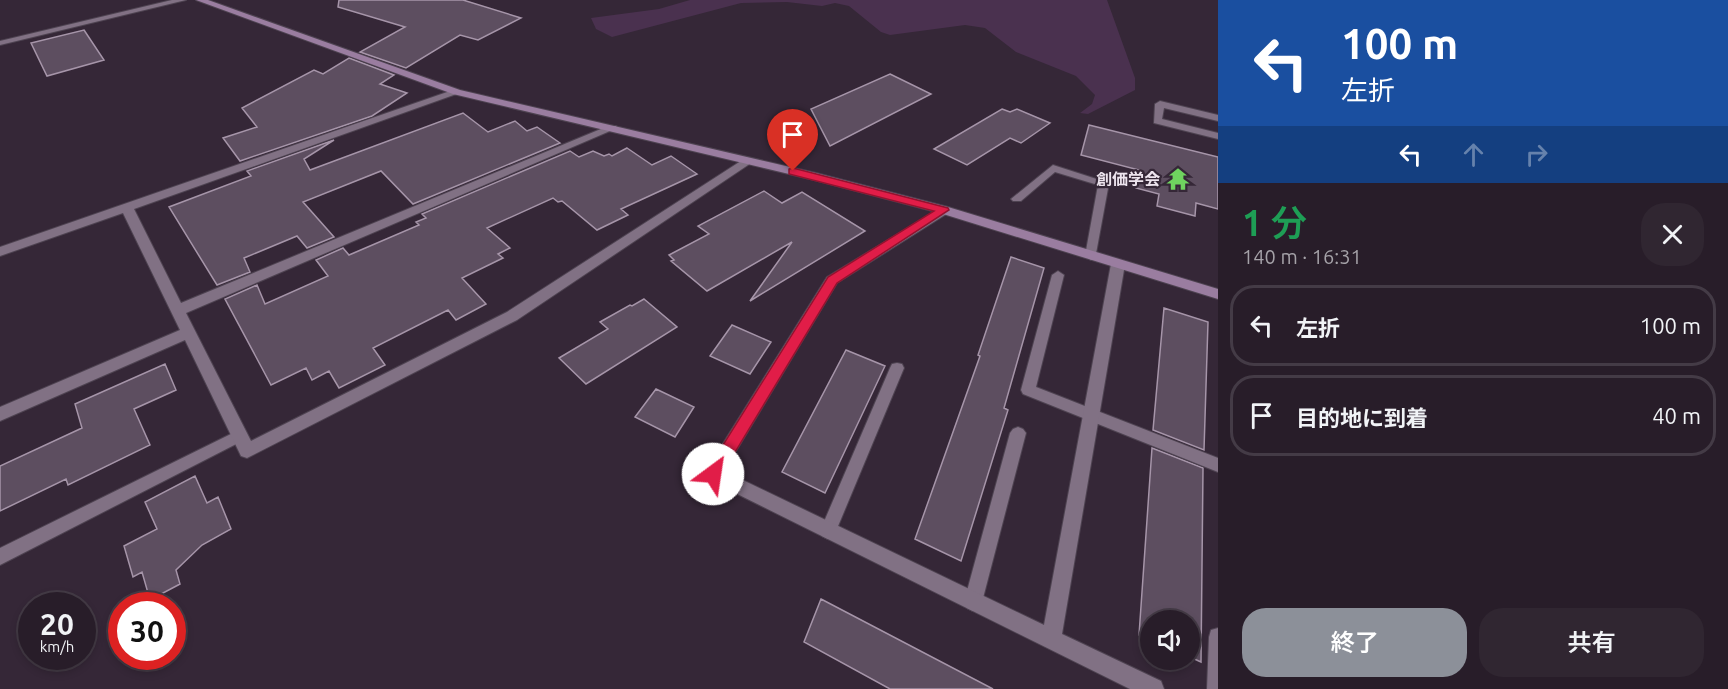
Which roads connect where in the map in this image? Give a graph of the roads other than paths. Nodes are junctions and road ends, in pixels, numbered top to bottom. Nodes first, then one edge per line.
1 (182, 0) edge
2 (200, 0) edge
3 (0, 43) edge
4 (457, 92) junction
5 (1218, 118) edge
6 (612, 128) junction
7 (1218, 136) edge
8 (748, 161) junction
9 (1017, 198) dead end
10 (127, 208) junction
11 (944, 210) junction
12 (0, 252) edge
13 (1091, 256) junction
14 (1118, 264) junction
15 (1058, 275) dead end
16 (1218, 294) edge
17 (177, 310) junction
18 (188, 333) junction
19 (897, 368) dead end
20 (0, 414) edge
21 (1091, 416) junction
22 (1018, 433) dead end
23 (239, 436) junction
24 (1218, 465) edge
25 (828, 531) junction
26 (0, 556) edge
27 (973, 602) junction
28 (1218, 637) edge
29 (1051, 640) junction
30 (1153, 689) edge
31 (1217, 689) edge

1 - 3 lane
2 - 4 street
4 - 6 street
4 - 10 street
5 - 7 lane
6 - 8 street
6 - 17 street
8 - 11 street
8 - 23 street
9 - 13 lane
10 - 12 street
10 - 17 street
11 - 13 street
11 - 25 street
13 - 14 street
14 - 16 street
14 - 21 street
15 - 21 lane
17 - 18 street
18 - 20 street
18 - 23 street
19 - 25 lane
21 - 24 lane
21 - 29 street
22 - 27 lane
23 - 26 lane
25 - 27 street
27 - 29 street
28 - 31 lane
29 - 30 street

